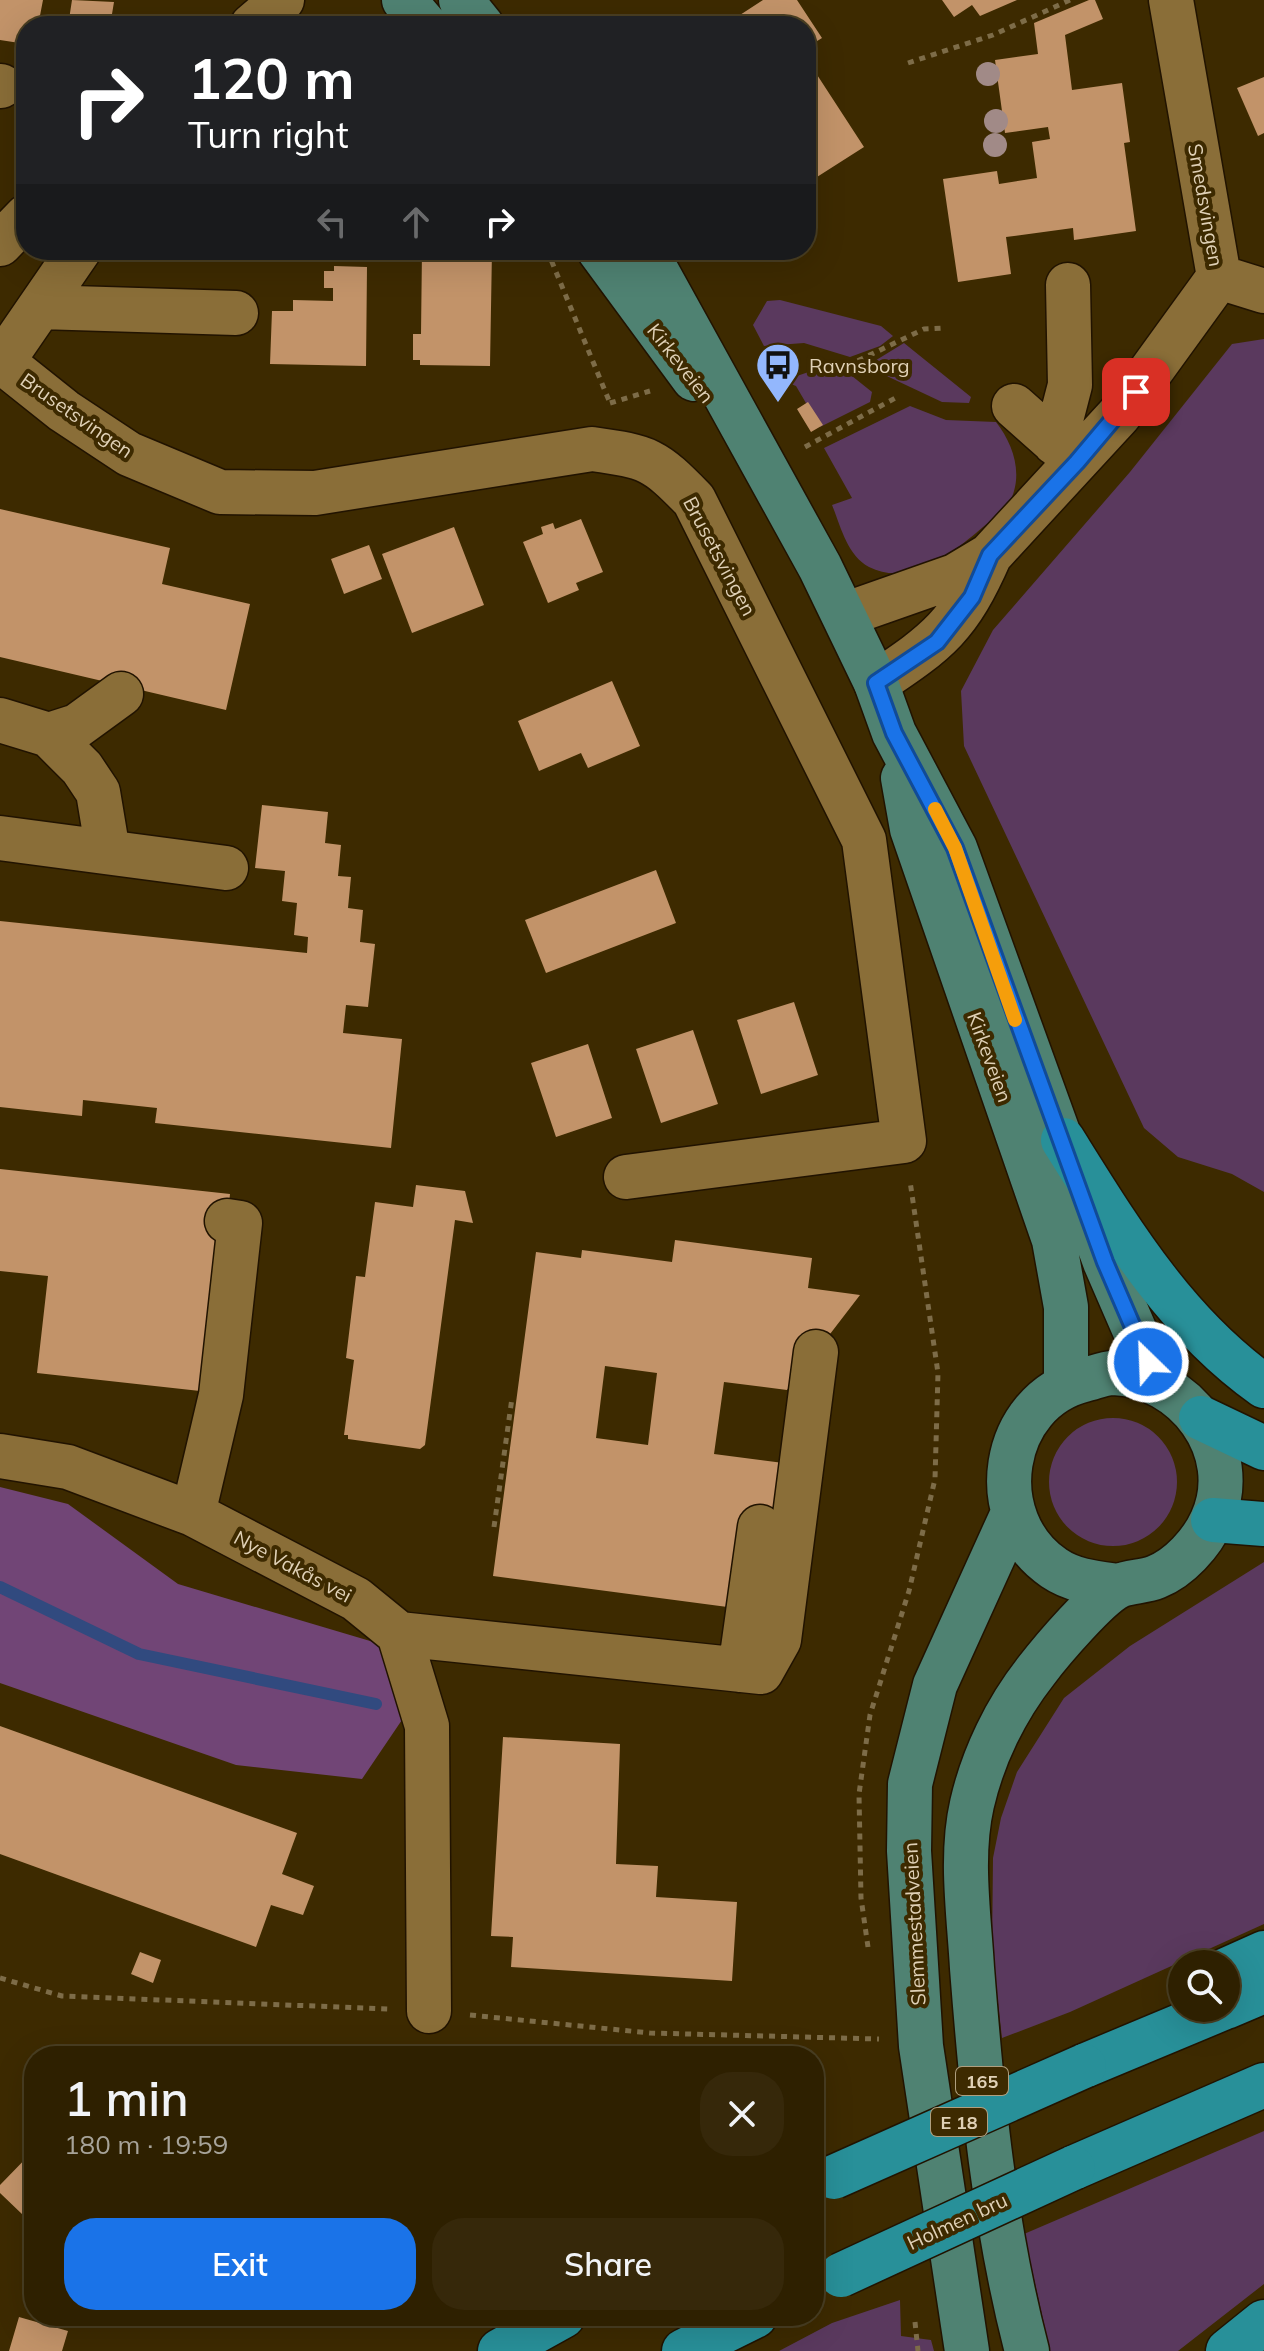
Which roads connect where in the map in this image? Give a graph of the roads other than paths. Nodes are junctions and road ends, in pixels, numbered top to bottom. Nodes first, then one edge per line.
1 (282, 0) edge
2 (404, 0) edge
3 (461, 0) edge
4 (1171, 0) edge
5 (264, 16) edge
6 (418, 16) edge
7 (474, 16) edge
8 (16, 227) edge
9 (0, 244) edge
10 (72, 260) edge
11 (607, 260) edge
12 (651, 260) edge
13 (1219, 277) junction
14 (1068, 285) dead end
15 (1264, 291) edge
16 (40, 307) junction
17 (236, 313) dead end
18 (1, 361) edge
19 (1014, 406) dead end
20 (1066, 453) junction
21 (767, 473) junction
22 (990, 555) junction
23 (844, 615) junction
24 (876, 683) junction
25 (121, 694) dead end
26 (0, 720) edge
27 (894, 733) junction
28 (49, 735) junction
29 (0, 838) edge
30 (108, 852) junction
31 (226, 868) dead end
32 (1063, 1140) junction
33 (626, 1177) dead end
34 (227, 1221) dead end
35 (816, 1352) dead end
36 (1157, 1382) junction
37 (1066, 1384) junction
38 (1264, 1386) edge
39 (1201, 1418) junction
40 (1264, 1448) edge
41 (0, 1456) edge
42 (1013, 1513) junction
43 (193, 1514) junction
44 (1213, 1520) junction
45 (1264, 1524) edge
46 (760, 1527) dead end
47 (1118, 1586) junction
48 (399, 1634) junction
49 (740, 1670) junction
50 (1264, 1953) edge
51 (1240, 1964) edge
52 (1264, 1991) edge
53 (1240, 2001) edge
54 (1168, 2005) edge
55 (429, 2011) dead end
56 (1188, 2022) edge
57 (1084, 2066) junction
58 (1264, 2085) edge
59 (824, 2182) edge
60 (827, 2281) edge
61 (1264, 2322) edge
62 (545, 2326) edge
63 (735, 2326) edge
64 (500, 2351) edge
65 (684, 2351) edge
66 (967, 2351) edge
67 (1027, 2351) edge
68 (1228, 2351) edge

1 - 5 street
2 - 6 main road
3 - 7 main road
4 - 13 street, Smedsvingen
8 - 9 street
10 - 16 street
11 - 21 main road, Kirkeveien
12 - 21 main road, Kirkeveien
13 - 15 street
13 - 20 street, Smedsvingen
14 - 20 street
16 - 17 street
16 - 18 street
18 - 33 street, Brusetsvingen
19 - 20 street
20 - 22 street, Smedsvingen
21 - 23 main road, Kirkeveien
22 - 23 street, Smedsvingen
22 - 24 street
23 - 24 main road, Kirkeveien
24 - 27 main road, Kirkeveien
25 - 28 street
26 - 28 street
27 - 32 main road, Kirkeveien
27 - 37 main road, Kirkeveien
28 - 30 street
29 - 30 street
30 - 31 street
32 - 36 main road, Kirkeveien
32 - 38 highway
34 - 43 street
35 - 49 street
36 - 37 main road
36 - 39 main road
37 - 42 main road
39 - 40 highway
39 - 44 main road
41 - 43 street, Nye Vakås vei
42 - 47 main road
42 - 66 main road, Slemmestadveien / 165
43 - 48 street, Nye Vakås vei
44 - 45 highway
44 - 47 main road
46 - 49 street
47 - 67 main road, 165
48 - 49 street
48 - 55 street
50 - 51 highway
52 - 53 highway, E 18
54 - 57 highway, E 18
56 - 57 highway, E 18
57 - 59 highway, E 18, bridge
58 - 60 highway, Holmen bru, bridge
61 - 68 highway
62 - 64 highway
63 - 65 highway

